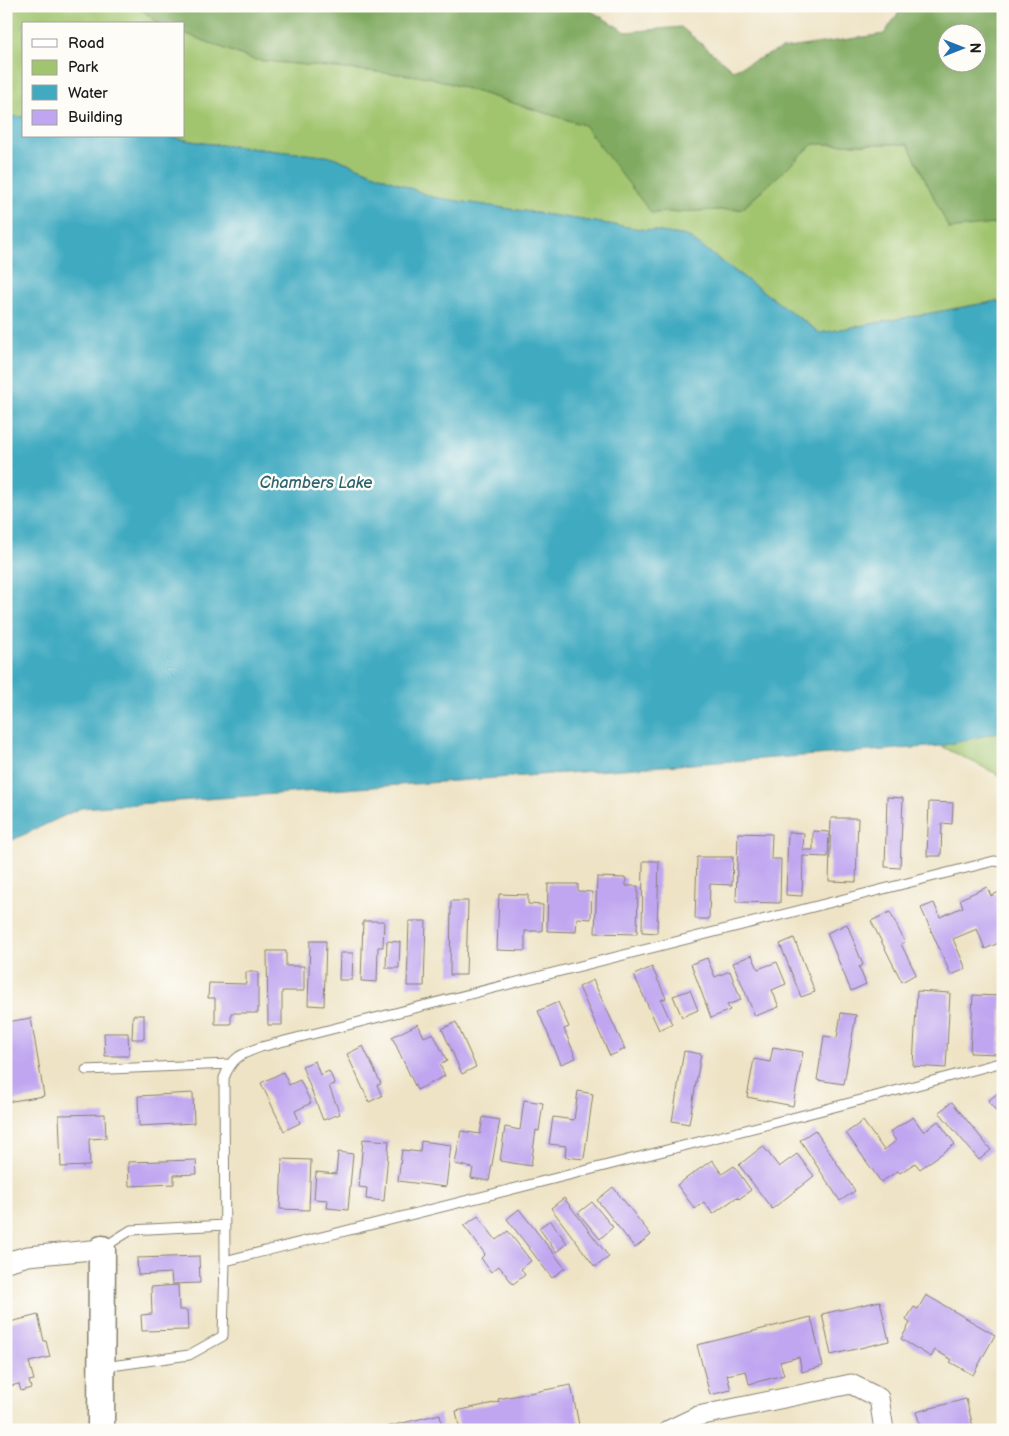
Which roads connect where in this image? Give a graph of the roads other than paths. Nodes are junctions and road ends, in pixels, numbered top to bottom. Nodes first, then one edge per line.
1 (1003, 862) edge
2 (1003, 1062) edge
3 (229, 1064) junction
4 (86, 1070) dead end
5 (225, 1225) junction
6 (102, 1249) junction
7 (225, 1261) junction
8 (6, 1262) edge
9 (102, 1367) junction
10 (101, 1430) edge
11 (669, 1430) edge
12 (884, 1430) edge

1 - 3 lane
2 - 7 lane
3 - 4 lane
3 - 5 lane
5 - 6 lane
5 - 7 lane
6 - 8 street
6 - 9 street
7 - 9 lane
9 - 10 street
11 - 12 street

